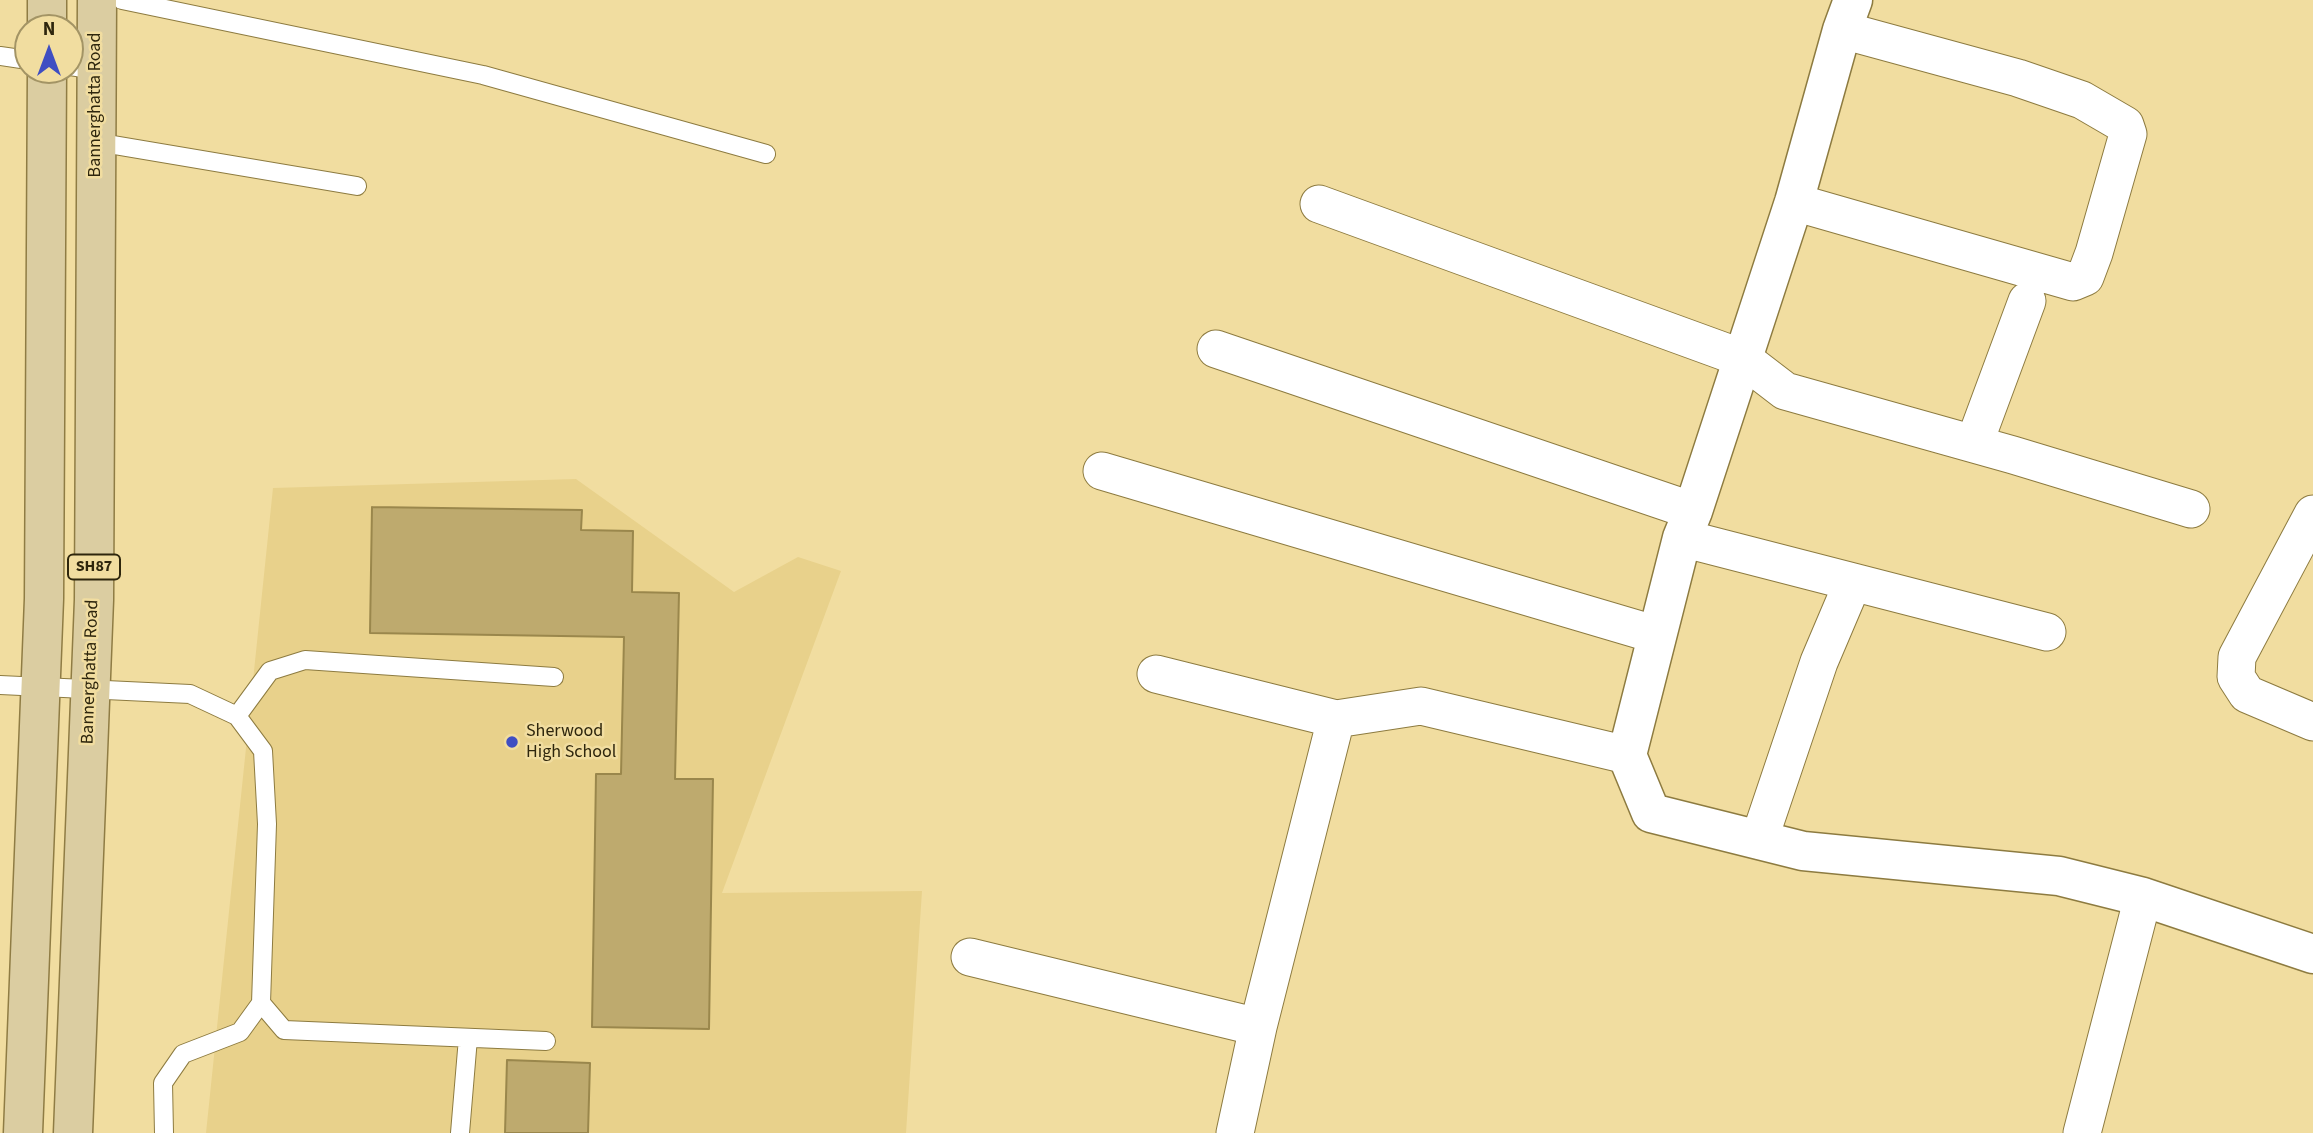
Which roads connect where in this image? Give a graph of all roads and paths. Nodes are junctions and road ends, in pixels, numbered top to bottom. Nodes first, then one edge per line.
1 (97, 0) edge
2 (122, 0) edge
3 (1847, 15) edge
4 (84, 63) edge
5 (84, 74) edge
6 (47, 84) edge
7 (96, 142) junction
8 (766, 154) dead end
9 (357, 186) dead end
10 (1794, 202) junction
11 (1319, 204) dead end
12 (2026, 301) dead end
13 (1216, 349) dead end
14 (1742, 358) junction
15 (1975, 444) junction
16 (1102, 471) dead end
17 (2191, 509) dead end
18 (2313, 514) edge
19 (1687, 525) junction
20 (1853, 582) junction
21 (2047, 632) dead end
22 (1657, 635) junction
23 (1156, 674) dead end
24 (554, 677) dead end
25 (0, 685) edge
26 (41, 687) junction
27 (90, 688) junction
28 (237, 716) junction
29 (1336, 719) junction
30 (2313, 722) edge
31 (1627, 755) junction
32 (1759, 840) junction
33 (2143, 897) junction
34 (2313, 954) edge
35 (970, 957) dead end
36 (261, 1003) junction
37 (1258, 1027) junction
38 (468, 1038) junction
39 (546, 1041) dead end
40 (23, 1133) edge
41 (73, 1133) edge
42 (163, 1133) edge
43 (460, 1133) edge
44 (1235, 1133) edge
45 (2082, 1133) edge

1 - 4 main road, Bannerghatta Road / SH87
2 - 8 lane
3 - 10 street
3 - 10 street
5 - 7 main road, Bannerghatta Road / SH87
6 - 26 main road, SH87
7 - 9 lane
7 - 27 main road, Bannerghatta Road / SH87
10 - 14 street
11 - 14 street
12 - 15 street
13 - 19 street
14 - 15 street
14 - 19 street
15 - 17 street
16 - 22 street
18 - 30 street
19 - 20 street
19 - 22 street
20 - 21 street
20 - 32 street
22 - 31 street
23 - 29 street
24 - 28 lane
25 - 26 lane
26 - 27 lane
26 - 40 main road, SH87
27 - 28 lane
27 - 41 main road, Bannerghatta Road / SH87
28 - 36 lane
29 - 31 street
29 - 37 street
31 - 32 street
32 - 33 street
33 - 34 street
33 - 45 street
35 - 37 street
36 - 38 lane
36 - 42 lane
37 - 44 street
38 - 39 lane
38 - 43 lane

